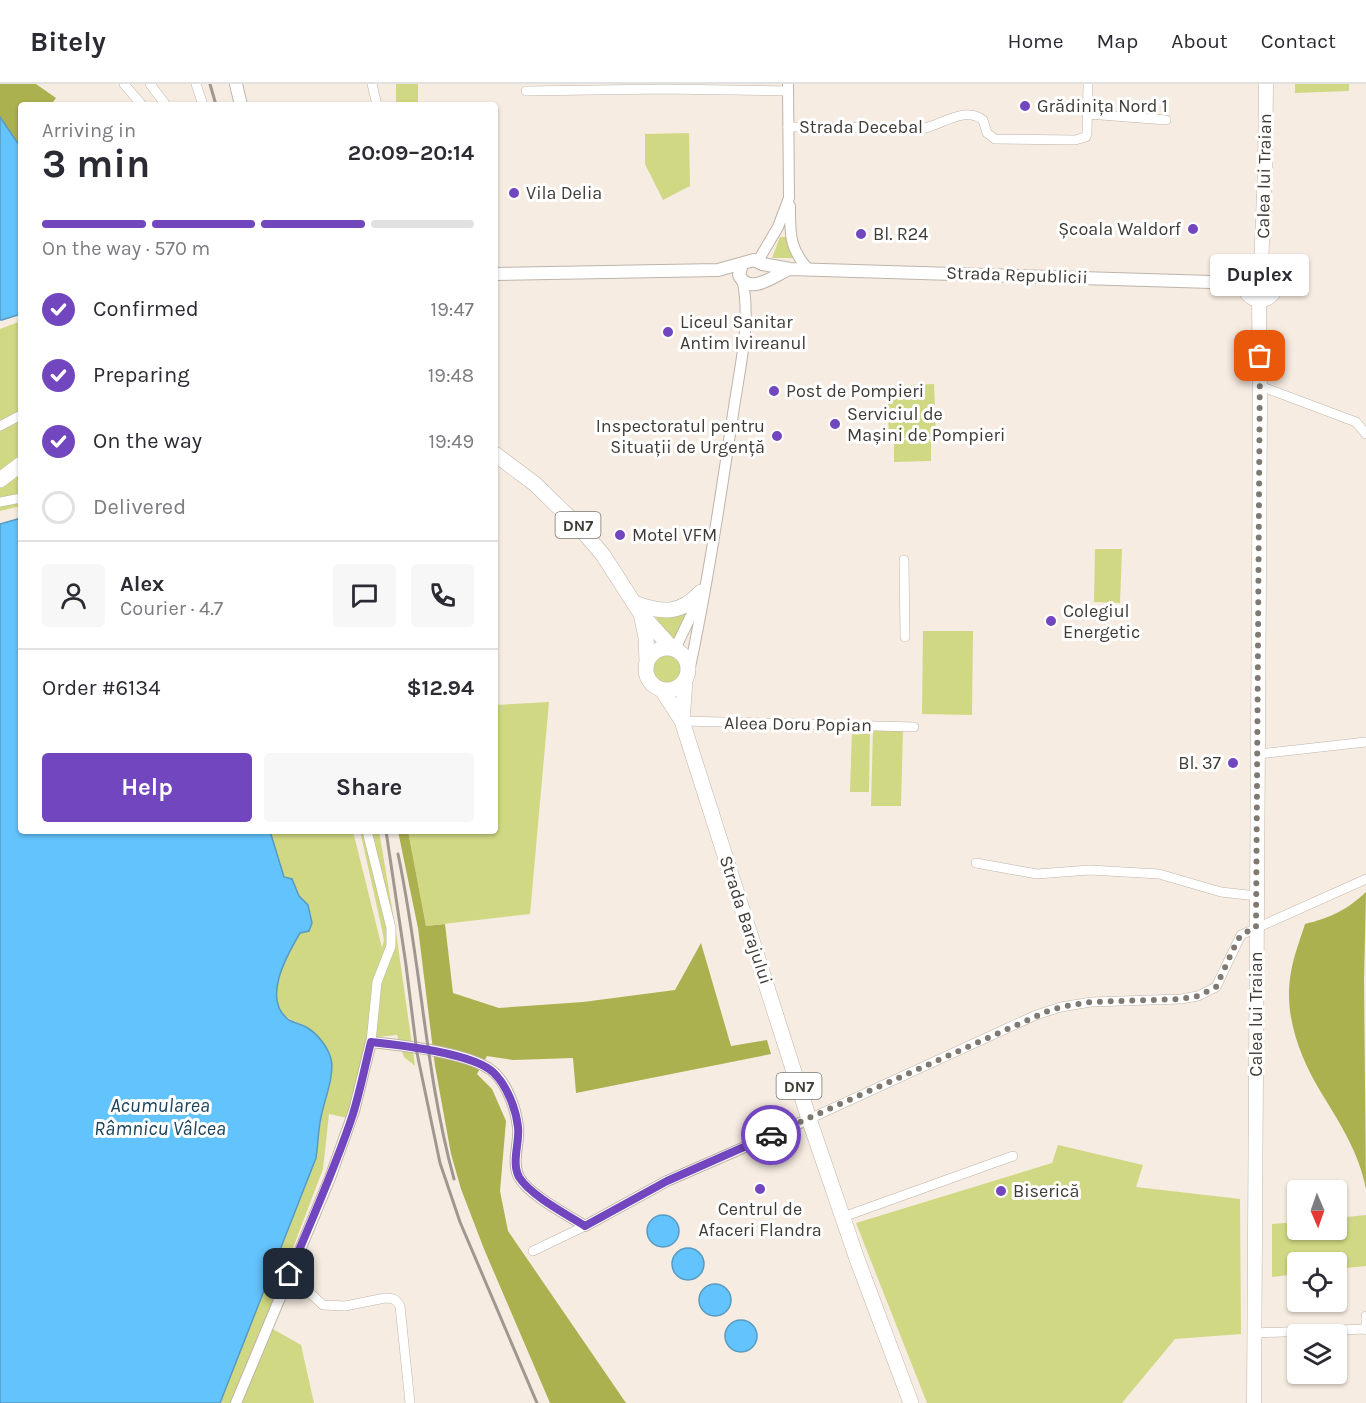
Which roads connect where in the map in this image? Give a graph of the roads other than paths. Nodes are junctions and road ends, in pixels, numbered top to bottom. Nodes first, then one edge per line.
1 (124, 84) edge
2 (150, 84) edge
3 (196, 84) edge
4 (236, 84) edge
5 (372, 84) edge
6 (1088, 84) edge
7 (1266, 84) edge
8 (788, 88) edge
9 (526, 91) dead end
10 (139, 102) edge
11 (164, 102) edge
12 (201, 102) edge
13 (240, 102) edge
14 (376, 102) edge
15 (1088, 114) junction
16 (1166, 120) dead end
17 (789, 127) junction
18 (789, 198) junction
19 (760, 263) junction
20 (742, 264) junction
21 (1261, 268) junction
22 (790, 269) junction
23 (808, 269) junction
24 (718, 270) junction
25 (498, 274) edge
26 (742, 281) junction
27 (759, 283) junction
28 (1244, 283) junction
29 (1259, 299) junction
30 (747, 307) junction
31 (1260, 386) junction
32 (18, 417) edge
33 (0, 426) edge
34 (1366, 434) edge
35 (498, 456) edge
36 (18, 466) edge
37 (0, 480) edge
38 (18, 499) edge
39 (0, 502) edge
40 (904, 560) dead end
41 (707, 575) junction
42 (701, 592) junction
43 (638, 609) junction
44 (905, 637) dead end
45 (673, 649) junction
46 (647, 663) junction
47 (687, 676) junction
48 (662, 690) junction
49 (682, 721) junction
50 (914, 727) dead end
51 (1366, 742) edge
52 (1258, 754) junction
53 (368, 834) edge
54 (976, 863) dead end
55 (1366, 879) edge
56 (1257, 896) junction
57 (1256, 928) junction
58 (371, 1042) junction
59 (809, 1119) junction
60 (1013, 1156) dead end
61 (843, 1217) junction
62 (585, 1226) junction
63 (533, 1251) dead end
64 (289, 1274) junction
65 (1365, 1316) edge
66 (1366, 1329) edge
67 (1254, 1333) junction
68 (236, 1403) edge
69 (410, 1403) edge
70 (910, 1403) edge
71 (1254, 1403) edge

1 - 10 street
2 - 11 street
3 - 12 street
4 - 13 main road
5 - 14 street
6 - 15 street
7 - 21 main road, Calea lui Traian
8 - 9 street, Strada Decebal
8 - 17 street, Strada Decebal
15 - 16 street
15 - 17 street, Strada Decebal
17 - 18 street, Strada Decebal
18 - 19 street, Strada Decebal
18 - 23 street
19 - 20 main road, Strada Republicii
19 - 22 main road, Strada Republicii
19 - 27 main road
20 - 24 main road, Strada Republicii
20 - 26 main road
21 - 28 main road
21 - 29 main road
22 - 23 main road, Strada Republicii
22 - 27 main road, Strada Republicii
23 - 28 main road, Strada Republicii
24 - 25 main road, Strada Republicii
24 - 26 main road, Strada Republicii
26 - 27 main road, Strada Republicii
26 - 30 street
27 - 30 street
28 - 29 main road
29 - 31 main road, Calea lui Traian
30 - 41 street
31 - 34 street
31 - 52 main road, Calea lui Traian
32 - 33 street
35 - 43 highway, DN7
36 - 37 highway
38 - 39 street
40 - 44 street
41 - 42 street
41 - 47 street
42 - 43 highway
42 - 45 street
43 - 45 highway, DN7
43 - 46 highway, DN7
45 - 46 highway
45 - 47 highway, DN7
46 - 48 highway, DN7
47 - 48 highway
47 - 49 highway, Strada Barajului / DN7
48 - 49 highway, Strada Barajului / DN7
49 - 50 street, Aleea Doru Popian
49 - 59 highway, Strada Barajului / DN7
51 - 52 street
52 - 56 main road, Calea lui Traian
53 - 58 street
54 - 56 street
55 - 57 street
56 - 57 main road, Calea lui Traian
57 - 59 street
57 - 67 main road, Calea lui Traian
58 - 62 street
58 - 64 street
59 - 61 highway, Strada Barajului / DN7
59 - 62 street
60 - 61 street
61 - 70 highway, Strada Barajului / DN7
62 - 63 street
64 - 68 street
64 - 69 street
65 - 66 street
66 - 67 street
67 - 71 main road, Calea lui Traian

